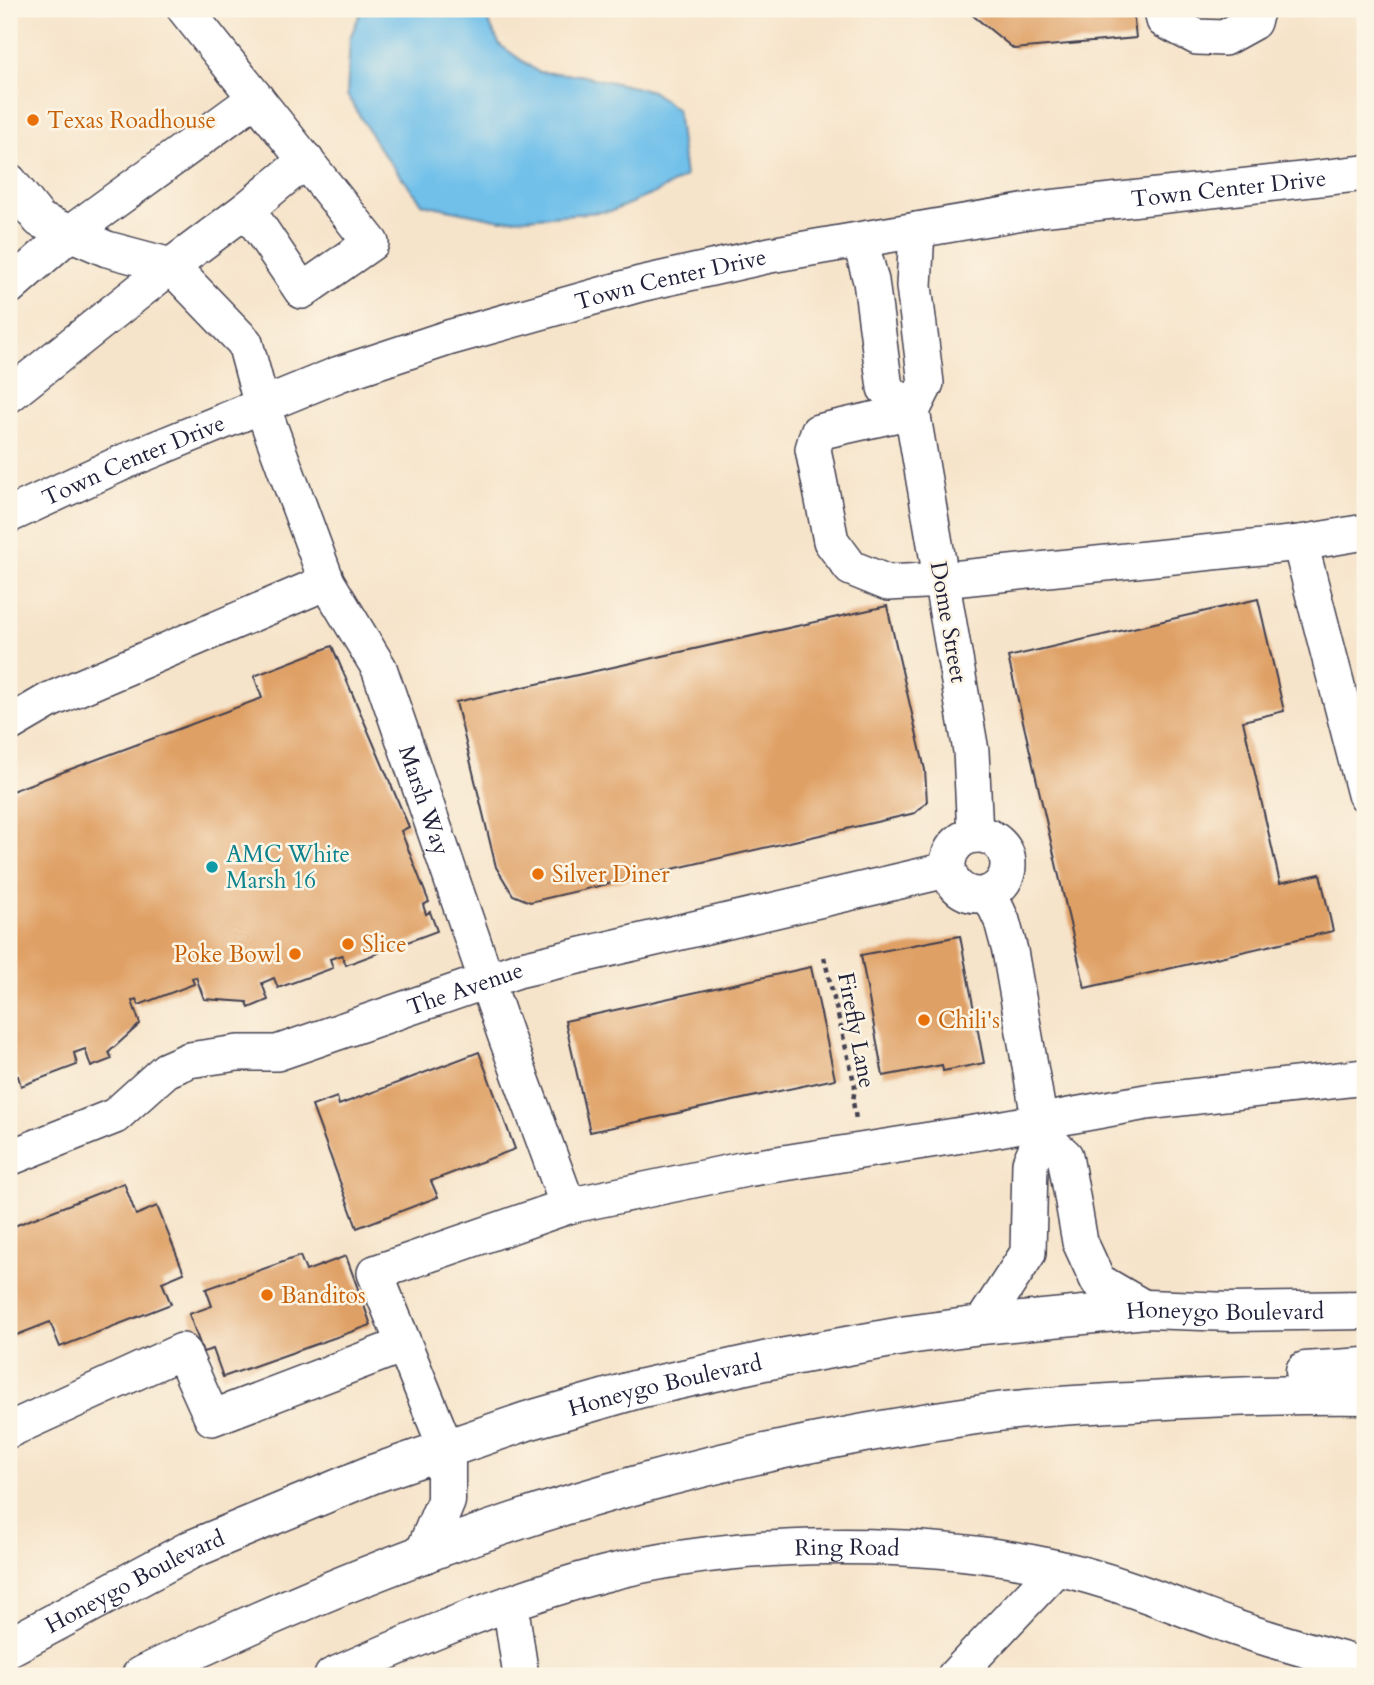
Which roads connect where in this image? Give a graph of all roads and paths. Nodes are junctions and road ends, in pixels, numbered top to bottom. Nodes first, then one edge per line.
1 (185, 9) edge
2 (1162, 9) edge
3 (1257, 9) edge
4 (256, 98) junction
5 (306, 160) junction
6 (1365, 173) edge
7 (9, 181) edge
8 (247, 209) junction
9 (917, 230) junction
10 (69, 234) junction
11 (860, 240) junction
12 (171, 266) junction
13 (9, 287) edge
14 (9, 396) edge
15 (262, 406) junction
16 (912, 411) junction
17 (9, 515) edge
18 (1365, 532) edge
19 (1300, 543) junction
20 (942, 580) junction
21 (327, 582) junction
22 (9, 723) edge
23 (1365, 794) edge
24 (975, 835) junction
25 (947, 870) junction
26 (989, 893) junction
27 (824, 957) dead end
28 (487, 980) junction
29 (1365, 1077) edge
30 (1041, 1128) junction
31 (861, 1151) junction
32 (9, 1158) edge
33 (568, 1206) junction
34 (1365, 1293) edge
35 (1146, 1310) junction
36 (1309, 1310) junction
37 (1365, 1310) edge
38 (981, 1325) junction
39 (403, 1345) junction
40 (1365, 1367) edge
41 (1348, 1395) edge
42 (1099, 1403) junction
43 (1365, 1408) edge
44 (9, 1430) edge
45 (446, 1448) junction
46 (424, 1554) junction
47 (1057, 1568) junction
48 (510, 1603) junction
49 (9, 1647) edge
50 (1365, 1666) edge
51 (141, 1676) edge
52 (332, 1676) edge
53 (521, 1676) edge
54 (956, 1676) edge

1 - 4 street
2 - 3 street
4 - 5 street
4 - 10 street
5 - 8 street
5 - 8 street
6 - 9 street, Town Center Drive
7 - 10 street
8 - 12 street
9 - 11 street, Town Center Drive
9 - 16 street
10 - 12 street
10 - 13 street
11 - 15 street, Town Center Drive
11 - 16 street
12 - 14 street
12 - 15 street, Marsh Way
15 - 17 street, Town Center Drive
15 - 21 street, Marsh Way
16 - 20 street, Dome Street
16 - 20 street
18 - 19 street
19 - 20 street
19 - 23 street
20 - 24 street, Dome Street
21 - 22 street
21 - 28 street, Marsh Way
24 - 25 street
24 - 26 street
25 - 26 street
25 - 28 street, The Avenue
26 - 30 street
27 - 31 path, Firefly Lane
28 - 32 street, The Avenue
28 - 33 street, Marsh Way
29 - 30 street
30 - 31 street
30 - 35 street
30 - 38 street
31 - 33 street
33 - 39 street
34 - 36 main road
35 - 36 main road, Honeygo Boulevard
35 - 38 main road, Honeygo Boulevard
36 - 37 main road, Honeygo Boulevard
38 - 45 main road, Honeygo Boulevard
39 - 44 street
39 - 45 street
40 - 42 main road
41 - 42 main road
41 - 43 main road
42 - 46 main road
45 - 46 main road
45 - 49 main road, Honeygo Boulevard
46 - 51 main road
47 - 48 street, Ring Road
47 - 50 street, Ring Road
47 - 54 street
48 - 52 street, Ring Road
48 - 53 street

